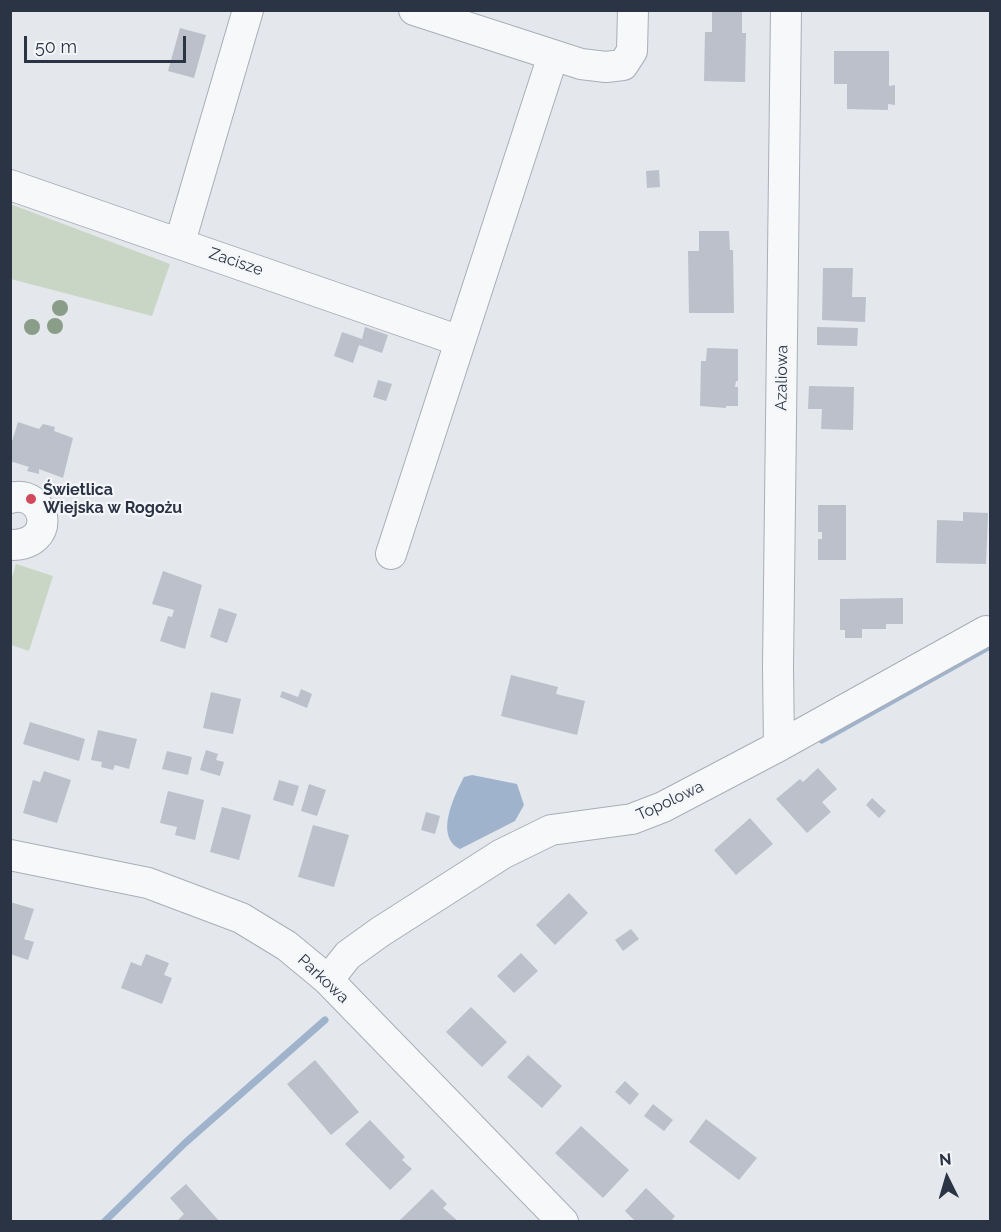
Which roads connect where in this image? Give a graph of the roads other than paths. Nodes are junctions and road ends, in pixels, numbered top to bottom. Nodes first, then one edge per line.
1 (248, 10) edge
2 (414, 10) edge
3 (633, 10) edge
4 (786, 10) edge
5 (549, 68) dead end
6 (10, 184) edge
7 (180, 242) junction
8 (460, 341) junction
9 (10, 498) edge
10 (10, 545) edge
11 (391, 554) dead end
12 (986, 631) dead end
13 (779, 746) junction
14 (10, 855) edge
15 (328, 980) junction
16 (563, 1221) edge

1 - 7 street
2 - 3 street
4 - 13 street, Azaliowa
5 - 8 street
6 - 7 street, Zacisze
7 - 8 street, Zacisze
8 - 11 street
9 - 10 street
12 - 13 street, Topolowa
13 - 15 street, Topolowa
14 - 15 street, Parkowa
15 - 16 street, Parkowa

